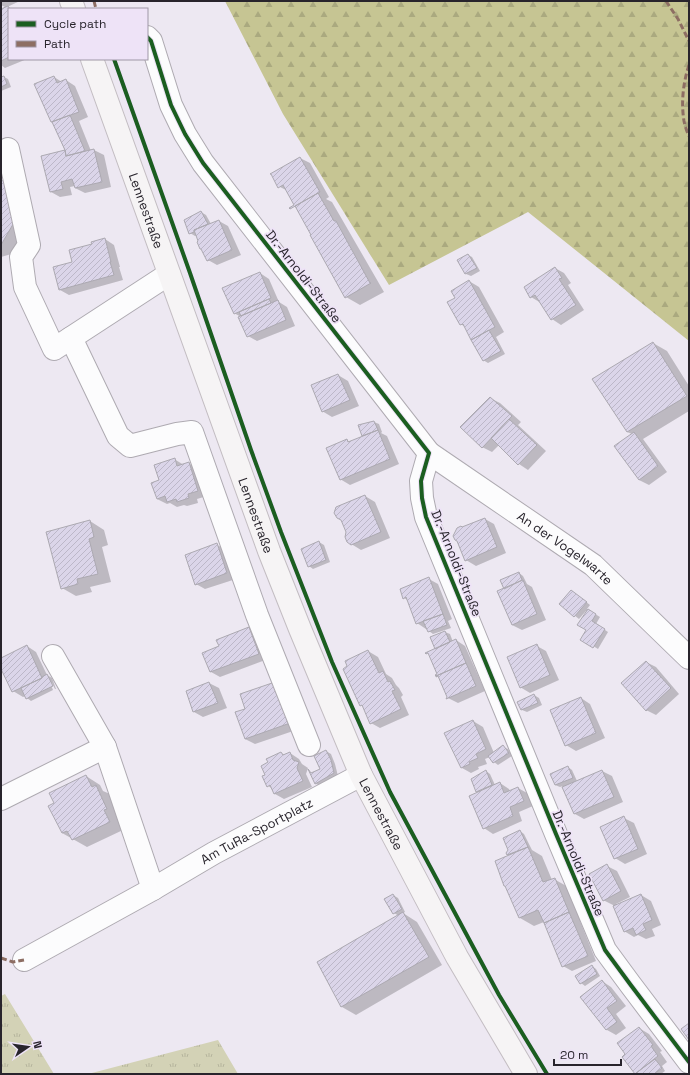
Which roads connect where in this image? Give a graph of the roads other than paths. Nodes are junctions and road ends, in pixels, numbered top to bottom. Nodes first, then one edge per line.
1 (148, 38) edge
2 (92, 60) edge
3 (8, 149) dead end
4 (169, 274) junction
5 (71, 338) junction
6 (429, 453) junction
7 (53, 656) dead end
8 (689, 658) edge
9 (309, 745) dead end
10 (105, 747) junction
11 (361, 775) junction
12 (1, 799) edge
13 (153, 889) junction
14 (24, 960) dead end
15 (689, 1062) edge
16 (526, 1074) edge

1 - 6 street, Dr.-Arnoldi-Straße
2 - 4 main road, Lennestraße
3 - 5 street
4 - 5 street
4 - 11 main road, Lennestraße
5 - 9 street
6 - 8 street, An der Vogelwarte
6 - 15 street, Dr.-Arnoldi-Straße
7 - 10 street
10 - 12 street
10 - 13 street
11 - 13 street, Am TuRa-Sportplatz
11 - 16 main road, Lennestraße
13 - 14 street, Am TuRa-Sportplatz

